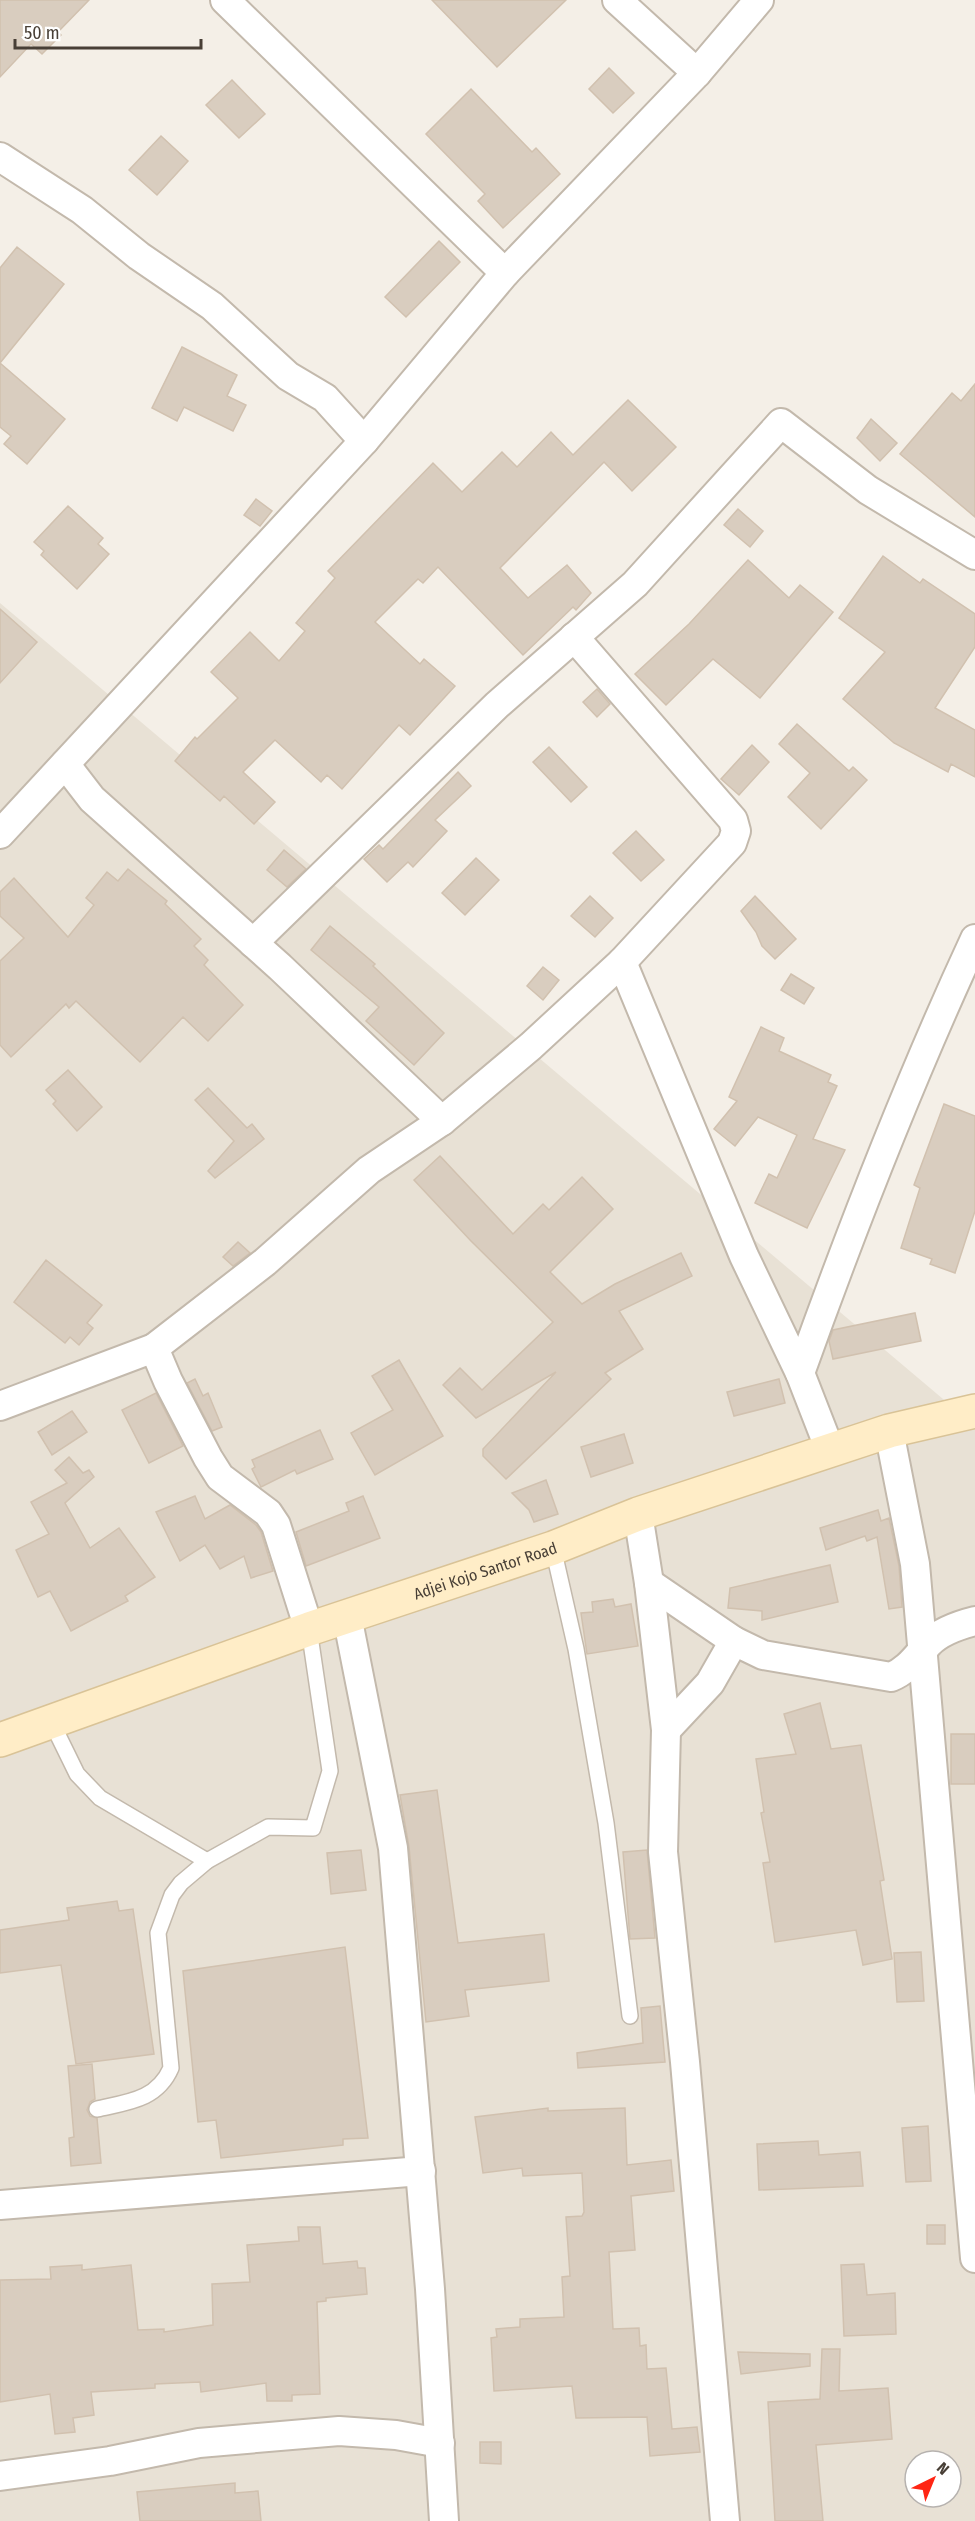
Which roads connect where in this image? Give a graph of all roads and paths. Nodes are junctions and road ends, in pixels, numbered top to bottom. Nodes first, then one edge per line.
1 (225, 0) edge
2 (617, 0) edge
3 (759, 0) edge
4 (697, 73) junction
5 (0, 157) edge
6 (505, 273) junction
7 (364, 441) junction
8 (975, 555) edge
9 (574, 637) junction
10 (65, 764) junction
11 (0, 834) edge
12 (975, 939) edge
13 (253, 943) junction
14 (622, 962) junction
15 (441, 1121) junction
16 (154, 1348) junction
17 (800, 1373) junction
18 (0, 1406) edge
19 (975, 1411) edge
20 (889, 1431) junction
21 (830, 1450) junction
22 (638, 1514) junction
23 (553, 1548) junction
24 (649, 1582) junction
25 (348, 1616) junction
26 (975, 1621) edge
27 (309, 1629) junction
28 (734, 1641) junction
29 (923, 1651) junction
30 (52, 1723) junction
31 (666, 1730) junction
32 (0, 1740) edge
33 (207, 1861) junction
34 (630, 2016) dead end
35 (97, 2109) dead end
36 (421, 2171) junction
37 (0, 2205) edge
38 (975, 2258) edge
39 (440, 2443) junction
40 (0, 2476) edge
41 (444, 2521) edge
42 (725, 2521) edge

1 - 6 street
2 - 4 street
3 - 4 street
4 - 6 street
5 - 7 street
6 - 7 street
7 - 10 street
8 - 9 street
9 - 13 street
9 - 14 street
10 - 11 street
10 - 13 street
12 - 17 street
13 - 15 street
14 - 15 street
14 - 17 street
15 - 16 street
16 - 18 street
16 - 27 street
17 - 21 street
19 - 20 street, Adjei Kojo Santor Road
20 - 21 street, Adjei Kojo Santor Road
20 - 29 street
21 - 22 street, Adjei Kojo Santor Road
22 - 23 street, Adjei Kojo Santor Road
22 - 24 street
23 - 25 street, Adjei Kojo Santor Road
23 - 34 lane
24 - 28 street
24 - 31 street
25 - 27 street, Adjei Kojo Santor Road
25 - 36 street
26 - 29 street
27 - 30 street, Adjei Kojo Santor Road
27 - 33 lane
28 - 29 street
28 - 31 street
29 - 38 street
30 - 32 street, Adjei Kojo Santor Road
30 - 33 lane
31 - 42 street
33 - 35 lane
36 - 37 street
36 - 39 street
39 - 40 street
39 - 41 street

